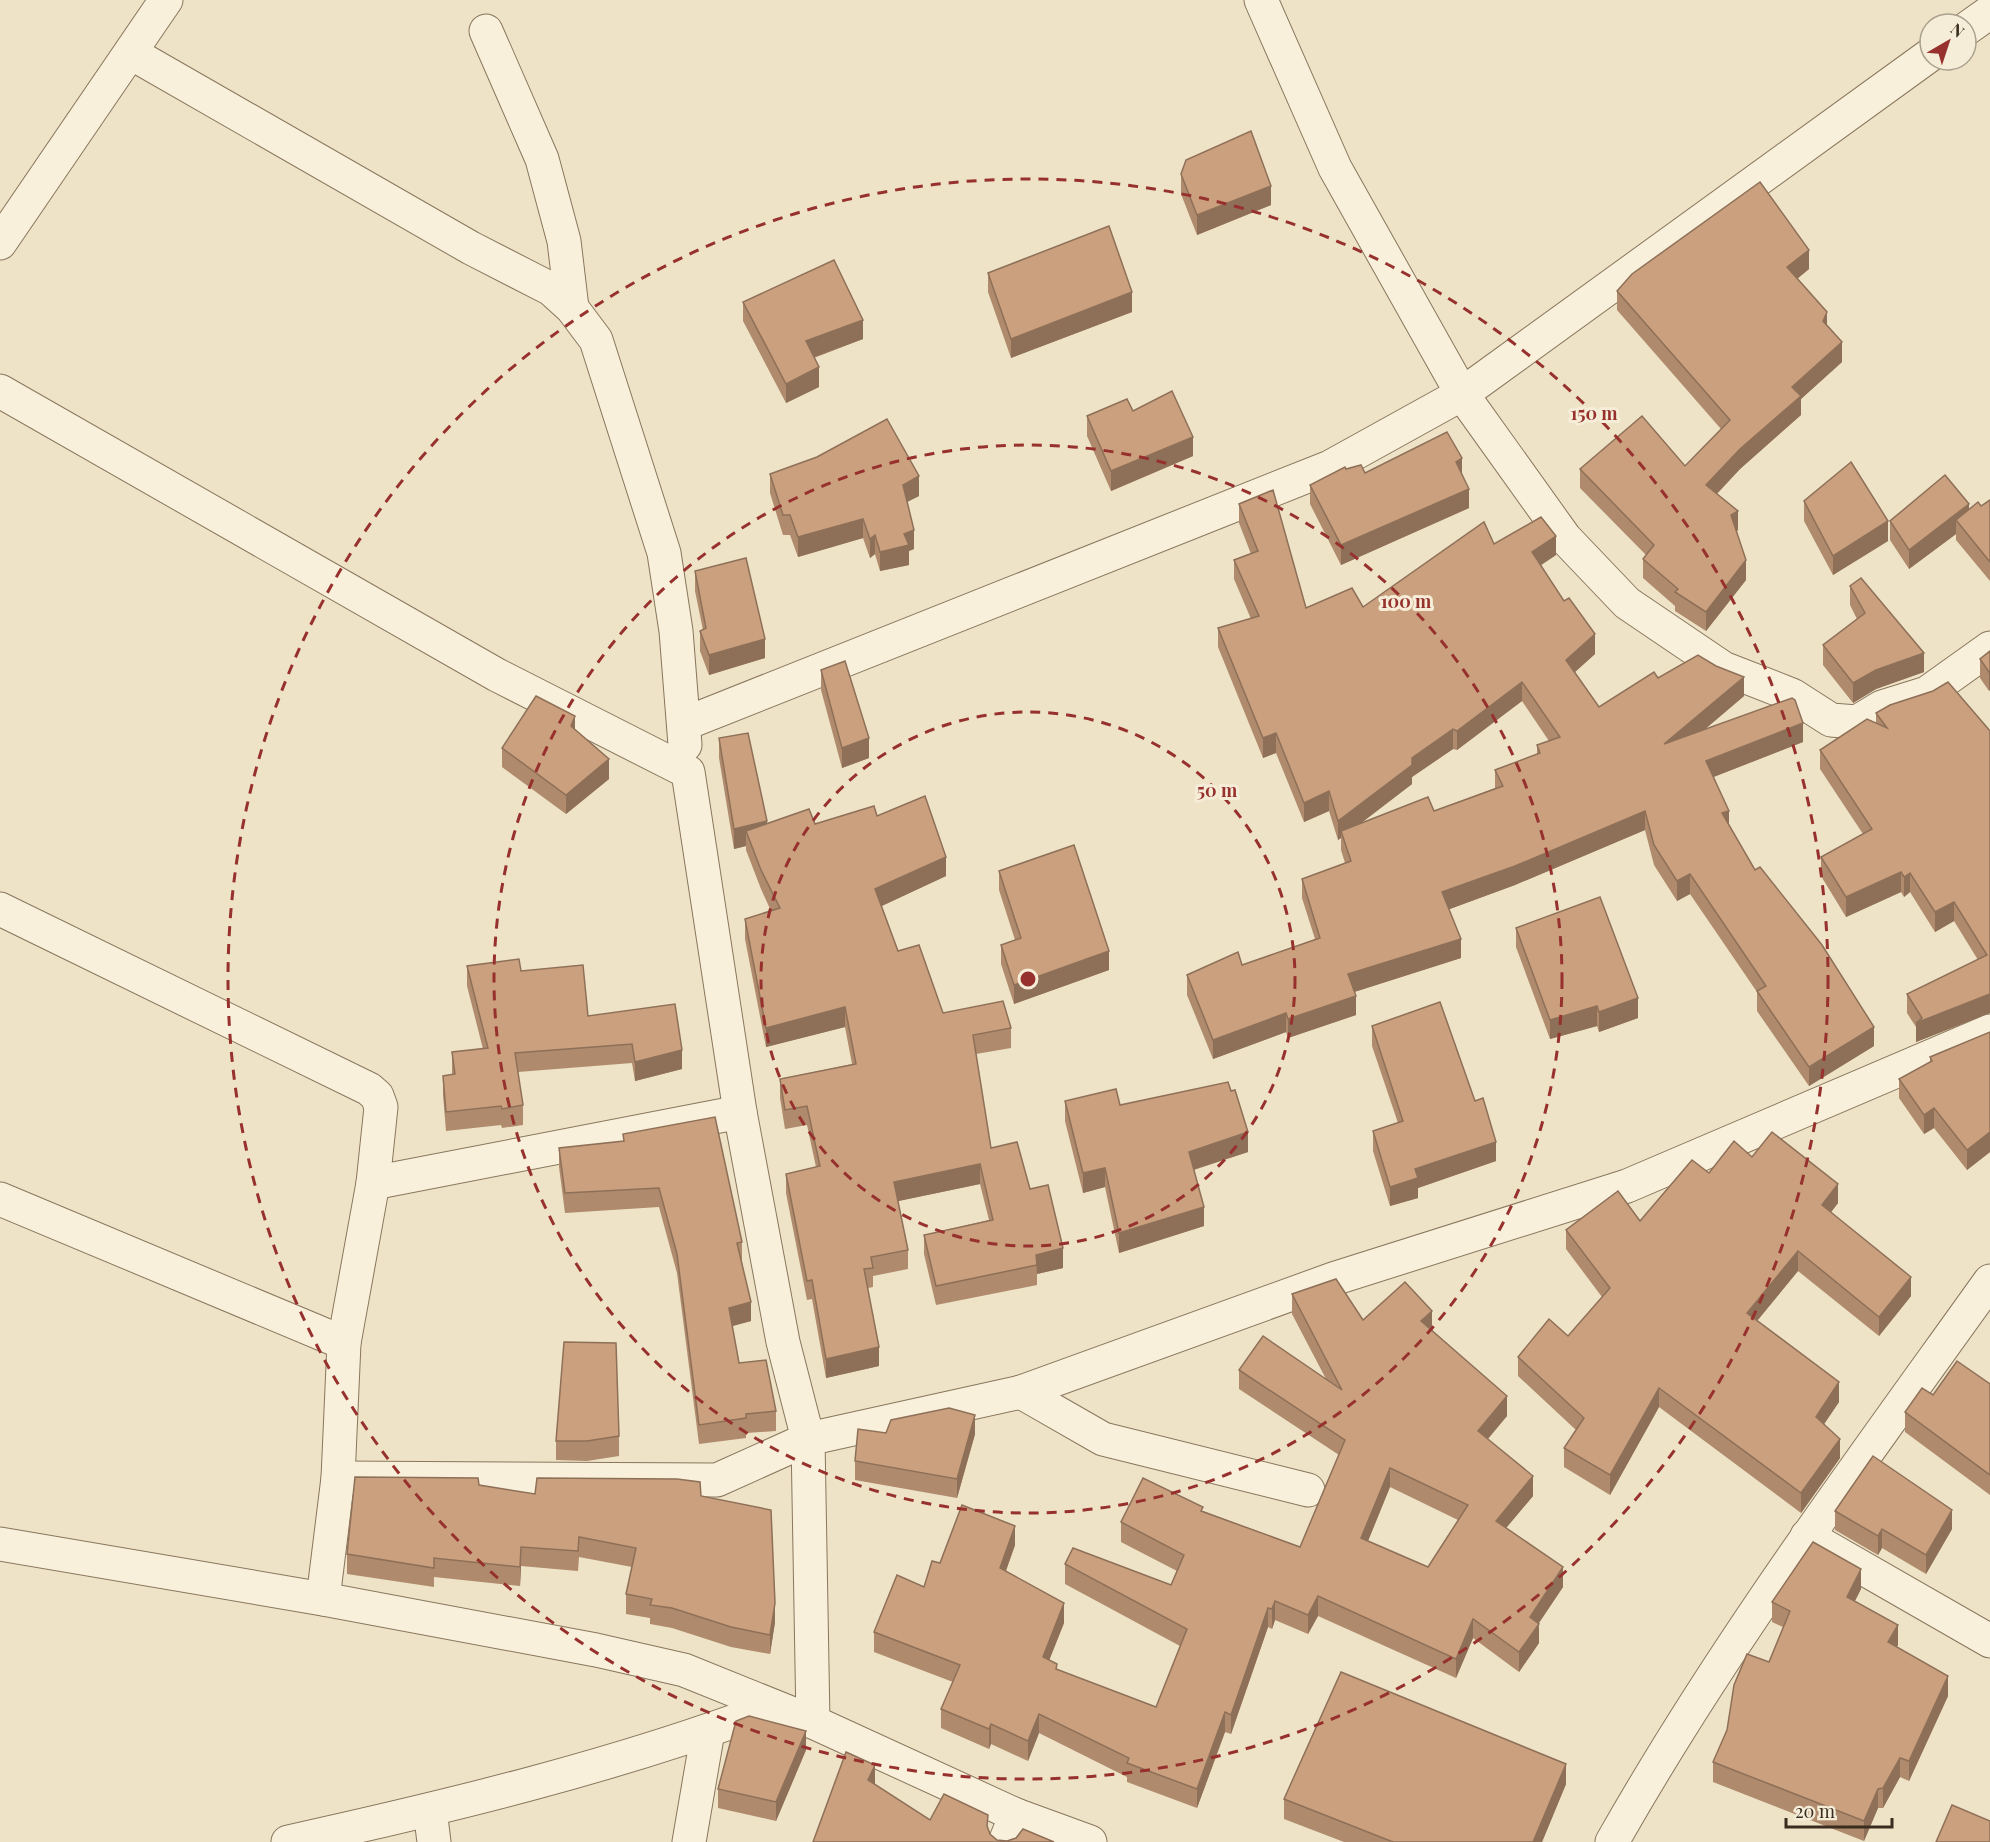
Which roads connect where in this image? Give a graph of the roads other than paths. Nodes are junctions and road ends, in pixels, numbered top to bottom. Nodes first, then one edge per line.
1 (166, 0) edge
2 (1261, 0) edge
3 (486, 31) dead end
4 (131, 53) junction
5 (1918, 64) edge
6 (0, 243) edge
7 (572, 308) junction
8 (0, 391) edge
9 (1462, 394) junction
10 (1990, 648) edge
11 (684, 724) junction
12 (688, 772) junction
13 (0, 909) edge
14 (1990, 1031) edge
15 (741, 1112) junction
16 (373, 1183) junction
17 (0, 1199) edge
18 (1990, 1281) edge
19 (344, 1343) junction
20 (1021, 1392) junction
21 (808, 1439) junction
22 (338, 1478) junction
23 (1308, 1490) dead end
24 (1807, 1536) junction
25 (0, 1544) edge
26 (323, 1599) junction
27 (1990, 1641) edge
28 (773, 1707) junction
29 (813, 1722) junction
30 (708, 1731) junction
31 (432, 1826) edge
32 (1011, 1828) edge
33 (288, 1842) edge
34 (689, 1842) edge
35 (1090, 1842) edge
36 (1612, 1842) edge

1 - 4 street
2 - 9 street
3 - 7 street
4 - 6 street
4 - 7 street
5 - 9 street
7 - 11 street
8 - 12 street
9 - 10 street
9 - 11 street
11 - 12 street
12 - 15 street
13 - 16 street
14 - 20 street
15 - 16 street
15 - 21 street
16 - 19 street
17 - 19 street
18 - 24 street
19 - 22 street
20 - 21 street
20 - 23 street
21 - 22 street
21 - 29 street
22 - 26 street
24 - 27 street
24 - 36 street
25 - 26 street
26 - 28 street
28 - 29 street
28 - 30 street
29 - 32 street
30 - 31 street
30 - 34 street
31 - 33 street
32 - 35 street

